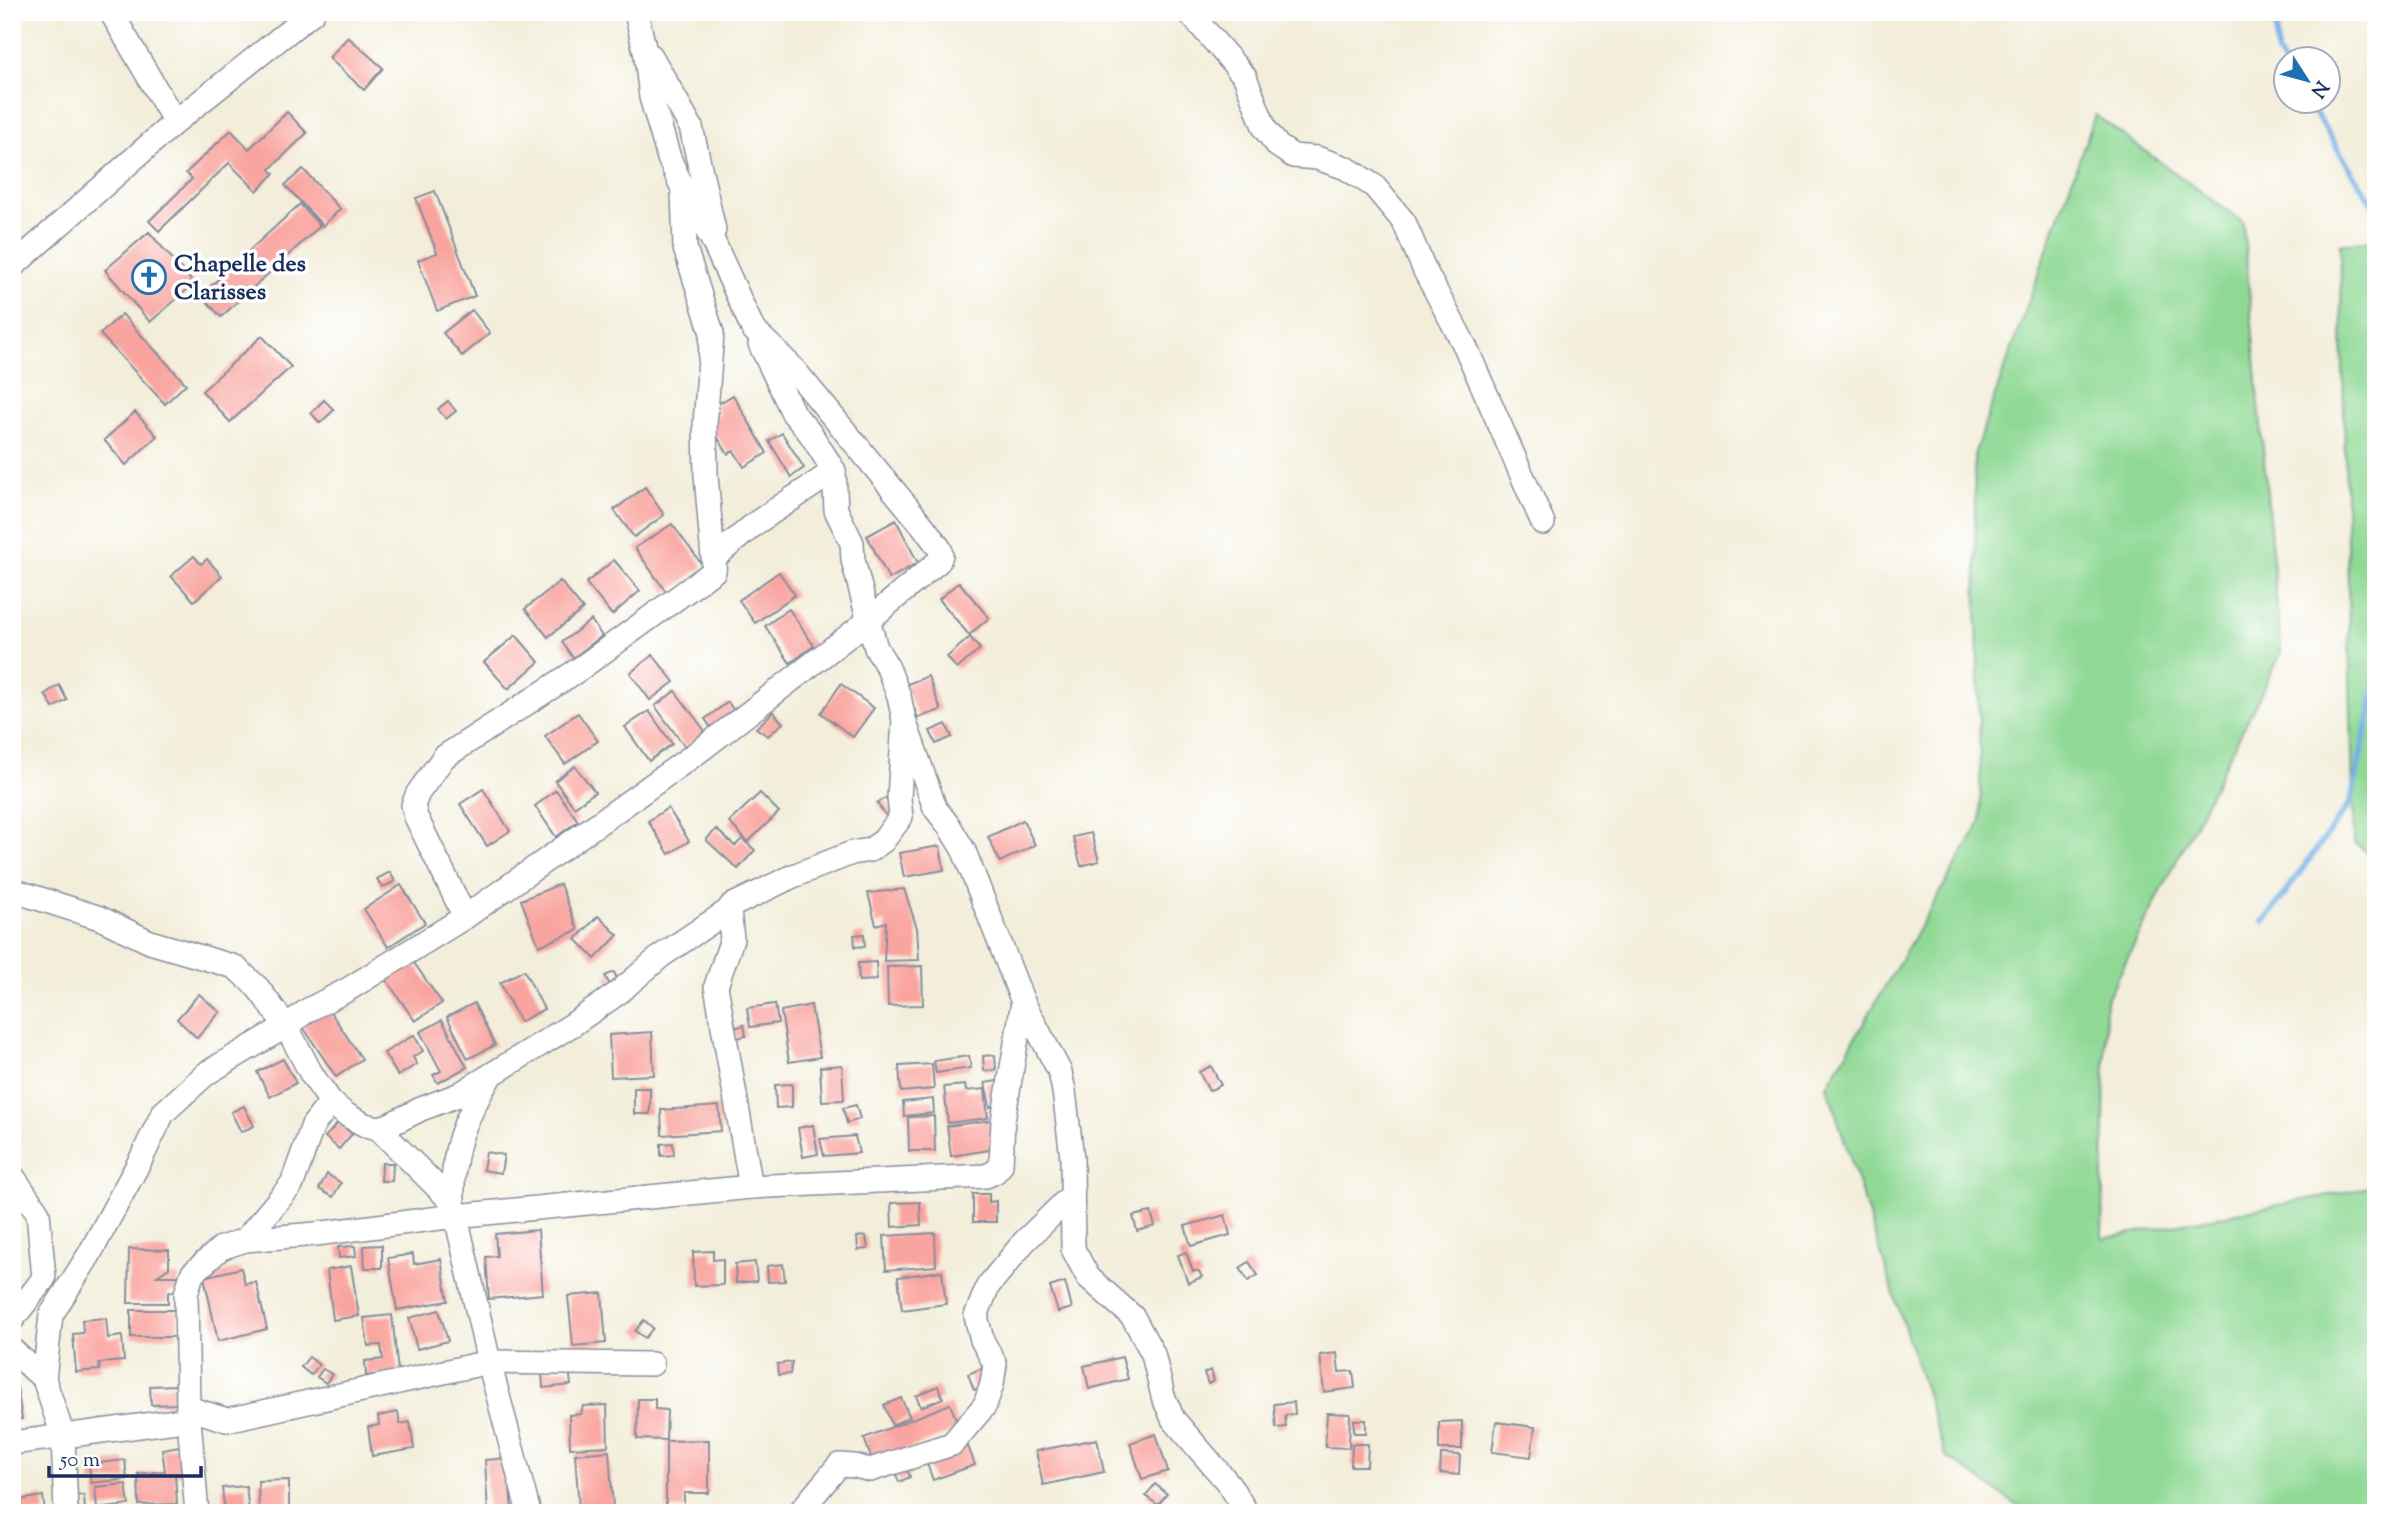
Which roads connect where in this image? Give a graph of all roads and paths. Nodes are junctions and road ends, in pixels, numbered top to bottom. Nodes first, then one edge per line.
1 (111, 12) edge
2 (313, 12) edge
3 (636, 12) edge
4 (1189, 12) edge
5 (287, 20) edge
6 (644, 45) junction
7 (175, 122) junction
8 (683, 189) junction
9 (719, 254) junction
10 (12, 267) edge
11 (753, 329) junction
12 (834, 471) junction
13 (1543, 523) dead end
14 (714, 572) junction
15 (869, 620) junction
16 (904, 720) junction
17 (12, 890) edge
18 (729, 910) junction
19 (465, 918) junction
20 (1023, 1002) junction
21 (286, 1026) junction
22 (492, 1073) junction
23 (331, 1102) junction
24 (378, 1128) junction
25 (12, 1175) edge
26 (751, 1187) junction
27 (1072, 1195) junction
28 (454, 1209) junction
29 (245, 1240) junction
30 (12, 1320) edge
31 (12, 1350) edge
32 (489, 1362) junction
33 (652, 1364) dead end
34 (44, 1379) junction
35 (190, 1414) junction
36 (63, 1436) junction
37 (12, 1443) edge
38 (66, 1513) edge
39 (197, 1513) edge
40 (528, 1513) edge
41 (799, 1513) edge
42 (1247, 1513) edge

1 - 7 street
2 - 5 street
3 - 6 street
4 - 13 street
5 - 7 street
6 - 8 street
6 - 9 street
7 - 10 street
8 - 9 street
8 - 14 street
9 - 11 street
11 - 12 street
11 - 15 street
12 - 14 street
12 - 15 street
14 - 19 street
15 - 16 street
15 - 19 street
16 - 18 street
16 - 20 street
17 - 21 street
18 - 22 street
18 - 26 street
19 - 21 street
20 - 26 street
20 - 27 street
21 - 23 street
21 - 34 street
22 - 24 street
22 - 28 street
23 - 24 street
23 - 29 street
24 - 28 street
25 - 30 street
26 - 28 street
27 - 41 street
27 - 42 street
28 - 29 street
28 - 32 street
29 - 35 street
31 - 34 street
32 - 33 street
32 - 35 street
32 - 40 street
34 - 36 street
35 - 36 street
35 - 39 street
36 - 37 street
36 - 38 street

